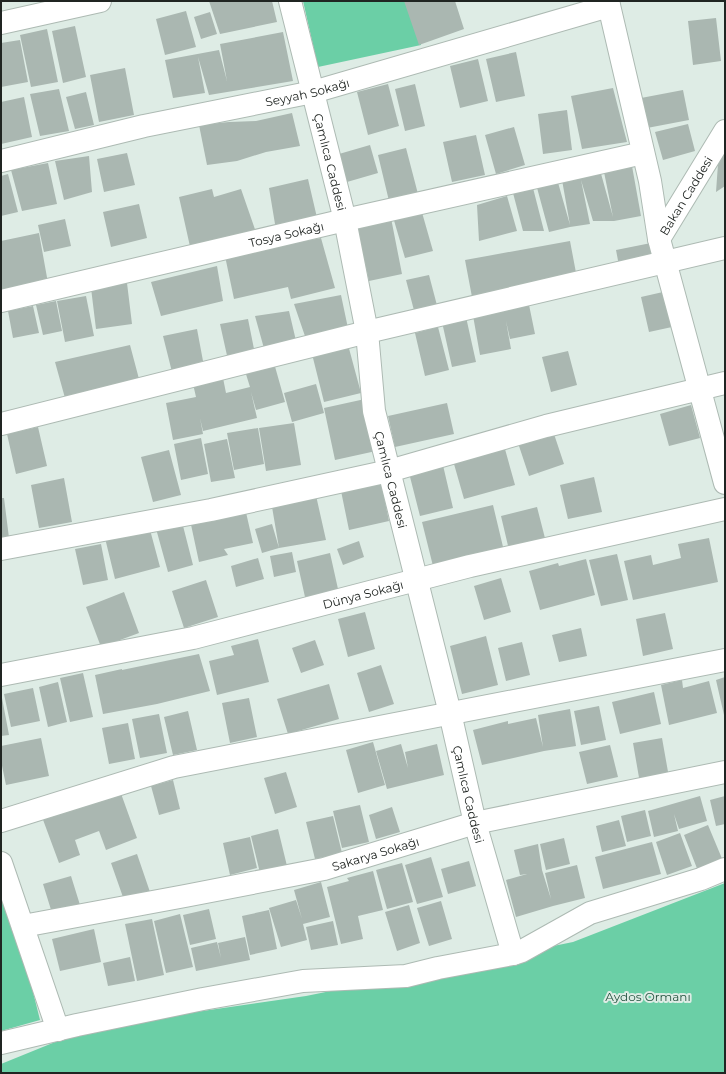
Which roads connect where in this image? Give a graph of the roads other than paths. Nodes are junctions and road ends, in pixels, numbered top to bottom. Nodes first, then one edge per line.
1 (100, 1) edge
2 (290, 1) edge
3 (609, 3) edge
4 (1, 23) edge
5 (313, 92) junction
6 (725, 131) edge
7 (643, 153) junction
8 (1, 161) edge
9 (345, 220) junction
10 (659, 239) junction
11 (725, 248) edge
12 (666, 262) junction
13 (1, 301) edge
14 (367, 332) junction
15 (725, 383) edge
16 (699, 389) junction
17 (1, 424) edge
18 (389, 471) junction
19 (725, 483) edge
20 (725, 509) edge
21 (1, 549) edge
22 (416, 579) junction
23 (725, 660) edge
24 (1, 675) edge
25 (450, 713) junction
26 (725, 772) edge
27 (1, 821) edge
28 (475, 823) junction
29 (1, 863) edge
30 (725, 869) edge
31 (23, 926) junction
32 (513, 954) junction
33 (58, 1030) junction
34 (1, 1043) edge

1 - 4 street
2 - 5 street, Çamlıca Caddesi
3 - 5 street, Seyyah Sokağı
3 - 7 street
5 - 8 street, Seyyah Sokağı
5 - 9 street, Çamlıca Caddesi
6 - 10 street, Bakan Caddesi
7 - 9 street, Tosya Sokağı
7 - 10 street
9 - 13 street, Tosya Sokağı
9 - 14 street, Çamlıca Caddesi
10 - 12 street
11 - 12 street
12 - 14 street
12 - 16 street
14 - 17 street
14 - 18 street, Çamlıca Caddesi
15 - 16 street
16 - 18 street
16 - 19 street
18 - 21 street
18 - 22 street, Çamlıca Caddesi
20 - 22 street, Dünya Sokağı
22 - 24 street, Dünya Sokağı
22 - 25 street, Çamlıca Caddesi
23 - 25 street
25 - 27 street
25 - 28 street, Çamlıca Caddesi
26 - 28 street, Sakarya Sokağı
28 - 31 street, Sakarya Sokağı
28 - 32 street, Çamlıca Caddesi
29 - 31 street
30 - 32 street
31 - 33 street
32 - 33 street
33 - 34 street

